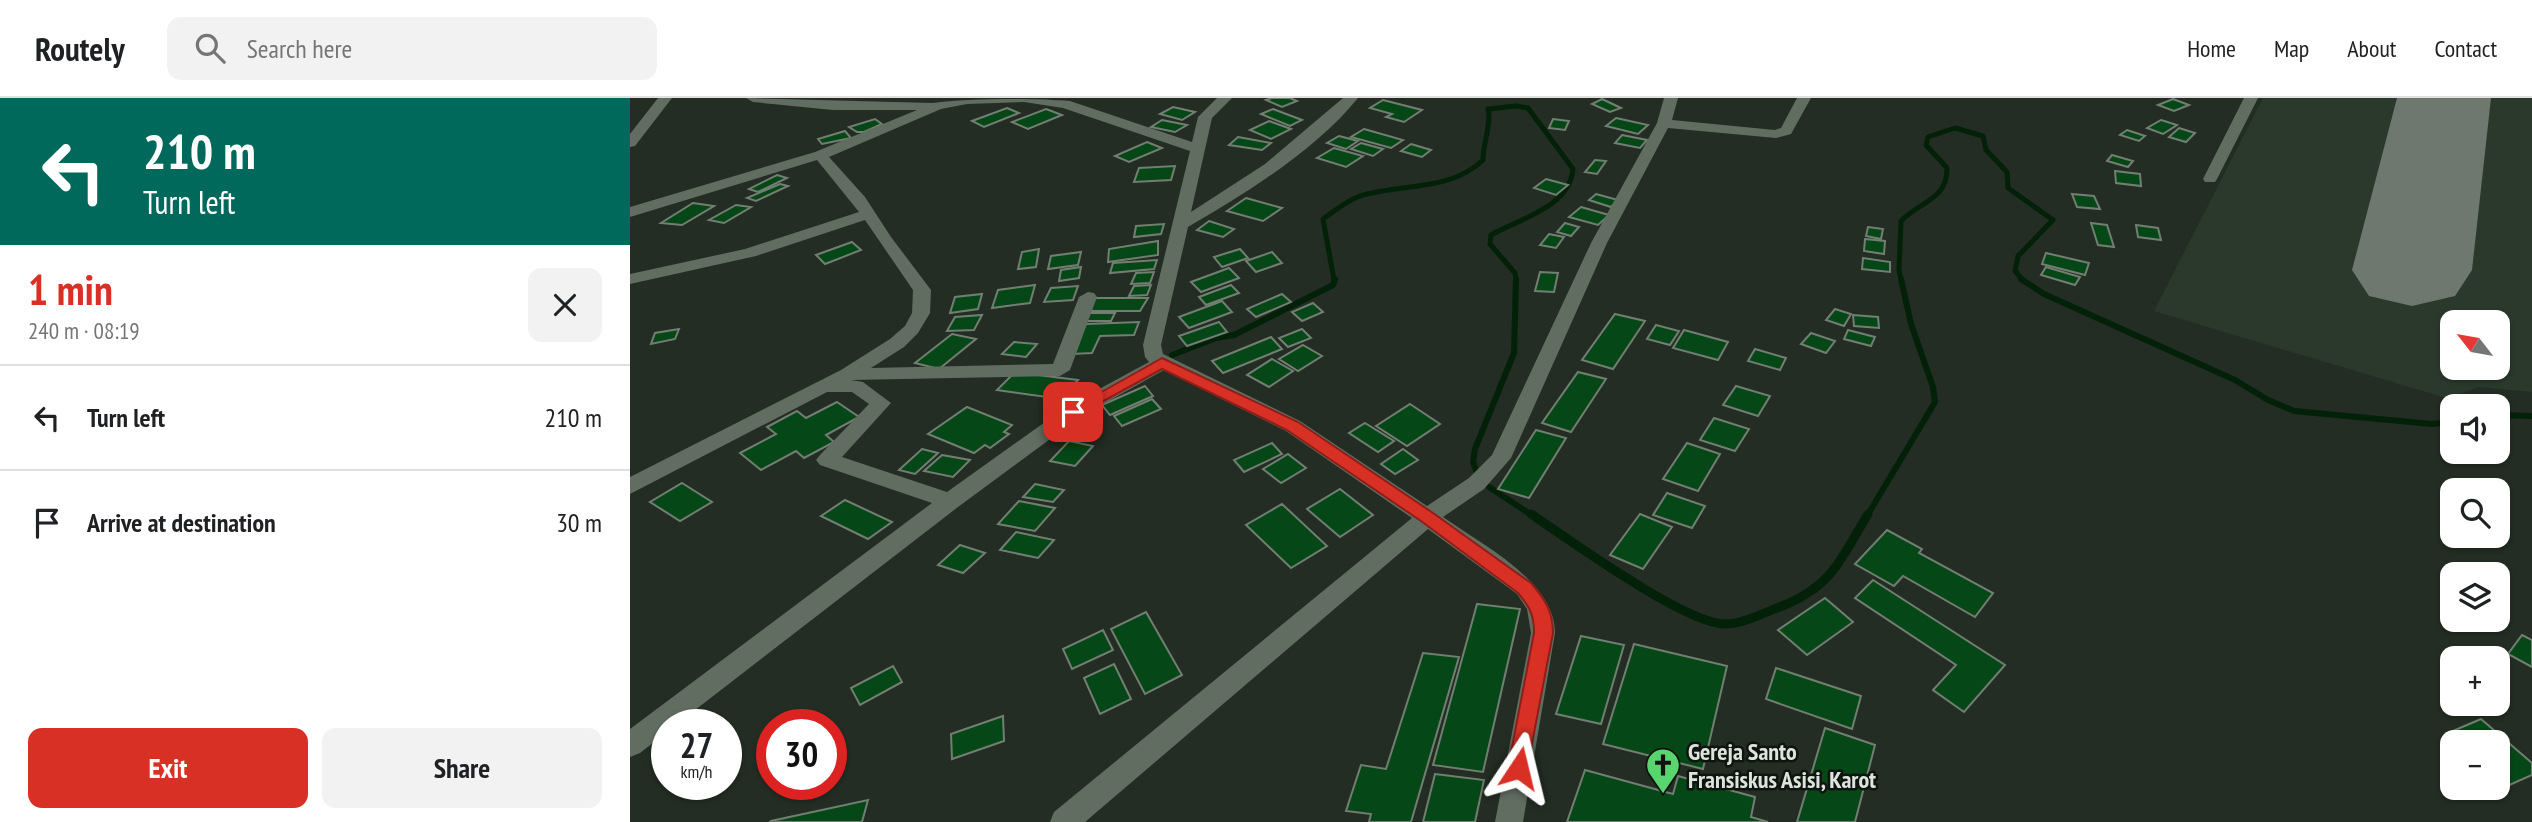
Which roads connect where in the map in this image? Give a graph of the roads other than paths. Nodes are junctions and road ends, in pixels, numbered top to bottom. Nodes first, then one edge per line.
1 (664, 98) edge
2 (753, 98) edge
3 (1024, 98) edge
4 (1225, 98) edge
5 (1351, 98) edge
6 (1672, 98) edge
7 (1804, 98) edge
8 (2251, 98) edge
9 (937, 106) junction
10 (1664, 123) junction
11 (630, 143) edge
12 (1198, 149) junction
13 (820, 155) junction
14 (2210, 179) dead end
15 (630, 212) edge
16 (868, 214) junction
17 (1181, 224) junction
18 (630, 279) edge
19 (1088, 297) dead end
20 (1162, 363) junction
21 (848, 374) junction
22 (813, 390) junction
23 (630, 486) edge
24 (950, 501) junction
25 (1427, 517) junction
26 (630, 745) edge
27 (1064, 822) edge
28 (1509, 822) edge

1 - 11 street
2 - 9 street
3 - 9 street
3 - 12 street
4 - 12 street
5 - 17 street
6 - 10 street
7 - 10 street
8 - 14 street
9 - 13 street
10 - 25 street
12 - 17 street
13 - 15 street
13 - 16 street
16 - 18 street
16 - 21 street
17 - 20 street
19 - 21 street
20 - 24 street
20 - 25 street
21 - 22 street
22 - 23 street
22 - 24 street
24 - 26 street
25 - 27 street
25 - 28 street

